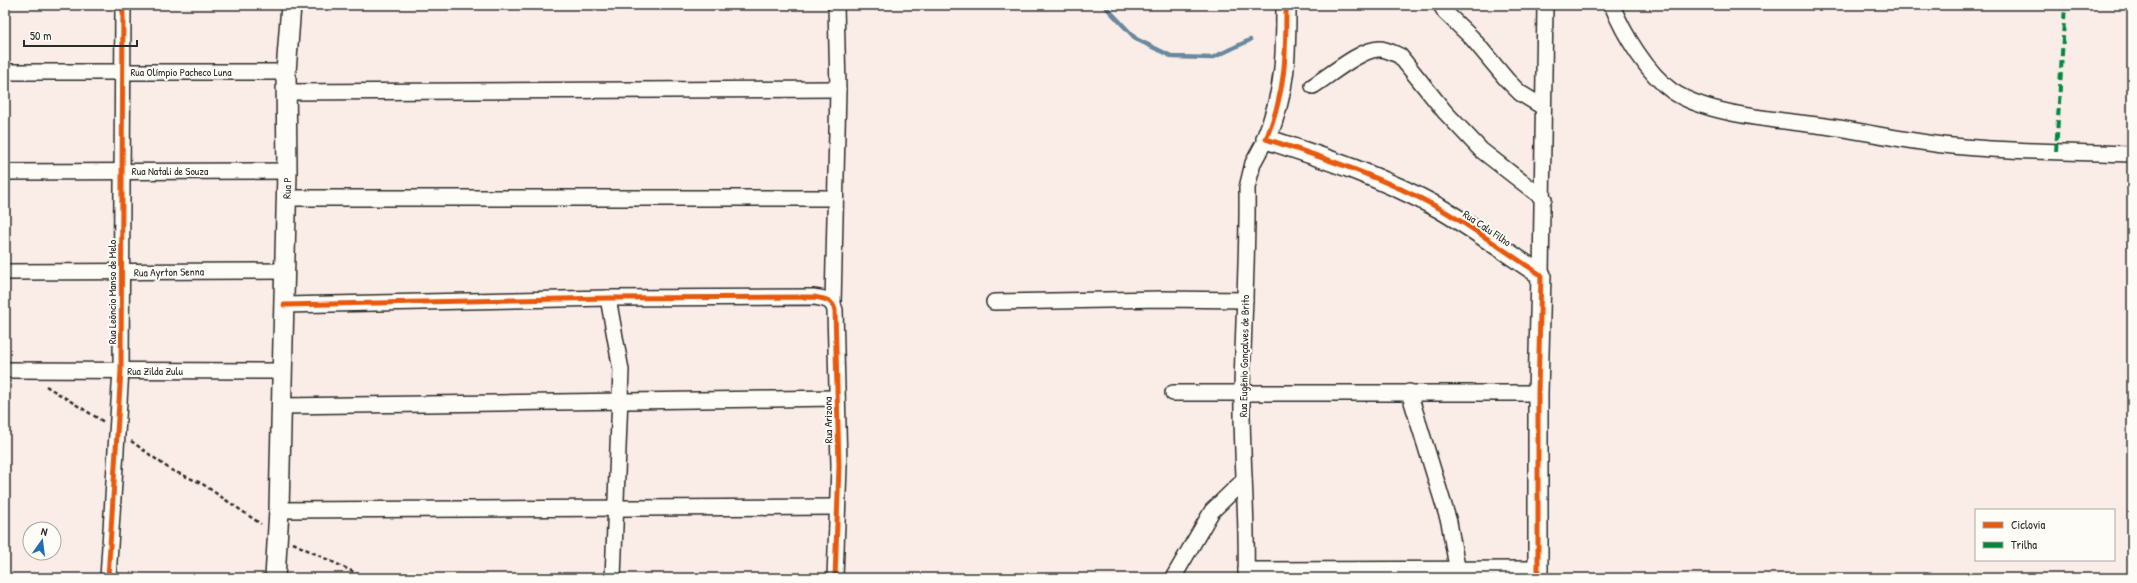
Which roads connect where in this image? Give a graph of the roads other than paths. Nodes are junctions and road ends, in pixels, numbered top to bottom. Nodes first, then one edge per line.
1 (122, 5) edge
2 (290, 5) edge
3 (836, 5) edge
4 (1286, 5) edge
5 (1441, 5) edge
6 (1546, 5) edge
7 (1612, 5) edge
8 (5, 72) edge
9 (122, 72) junction
10 (286, 72) junction
11 (1313, 86) dead end
12 (838, 89) junction
13 (286, 92) junction
14 (1543, 107) junction
15 (1266, 139) junction
16 (2132, 154) edge
17 (122, 171) junction
18 (287, 171) junction
19 (5, 172) edge
20 (286, 198) junction
21 (834, 198) junction
22 (1544, 199) junction
23 (284, 271) junction
24 (5, 272) edge
25 (122, 273) junction
26 (1541, 275) junction
27 (608, 298) junction
28 (1245, 300) junction
29 (994, 302) dead end
30 (284, 304) junction
31 (833, 304) junction
32 (5, 370) edge
33 (121, 370) junction
34 (282, 371) junction
35 (1242, 392) junction
36 (1409, 392) junction
37 (1173, 393) dead end
38 (1538, 393) junction
39 (837, 398) junction
40 (620, 402) junction
41 (282, 406) junction
42 (1244, 480) junction
43 (836, 507) junction
44 (617, 508) junction
45 (279, 510) junction
46 (1459, 573) edge
47 (1246, 574) edge
48 (1538, 574) edge
49 (108, 578) edge
50 (275, 578) edge
51 (613, 578) edge
52 (835, 578) edge
53 (1173, 578) edge

1 - 9 street, Rua Leôncio Manso de Melo
2 - 10 street, Rua P
3 - 12 street, Rua Arizona
4 - 15 street
5 - 14 street
6 - 14 street
7 - 16 street
8 - 9 street, Rua Olímpio Pacheco Luna
9 - 10 street, Rua Olímpio Pacheco Luna
9 - 17 street, Rua Leôncio Manso de Melo
10 - 13 street, Rua P
11 - 22 street
12 - 13 street
12 - 21 street, Rua Arizona
13 - 18 street, Rua P
14 - 22 street
15 - 26 street, Rua Calu Filho
15 - 28 street, Rua Eugênio Gonçalves de Brito
17 - 18 street, Rua Natali de Souza
17 - 19 street, Rua Natali de Souza
17 - 25 street, Rua Leôncio Manso de Melo
18 - 20 street, Rua P
20 - 21 street
20 - 23 street, Rua P
21 - 31 street, Rua Arizona
22 - 26 street
23 - 25 street, Rua Ayrton Senna
23 - 30 street, Rua P
24 - 25 street, Rua Ayrton Senna
25 - 33 street, Rua Leôncio Manso de Melo
26 - 38 street
27 - 30 street
27 - 31 street
27 - 40 street
28 - 29 street
28 - 35 street, Rua Eugênio Gonçalves de Brito
30 - 34 street, Rua P
31 - 39 street, Rua Arizona
32 - 33 street, Rua Zilda Zulu
33 - 34 street, Rua Zilda Zulu
33 - 49 street, Rua Leôncio Manso de Melo
34 - 41 street, Rua P
35 - 36 street
35 - 37 street
35 - 42 street, Rua Eugênio Gonçalves de Brito
36 - 38 street
36 - 46 street
38 - 48 street
39 - 40 street
39 - 43 street, Rua Arizona
40 - 41 street
40 - 44 street
41 - 45 street, Rua P
42 - 47 street, Rua Eugênio Gonçalves de Brito
42 - 53 street
43 - 44 street
43 - 52 street, Rua Arizona
44 - 45 street
44 - 51 street
45 - 50 street, Rua P
46 - 47 street
46 - 48 street

